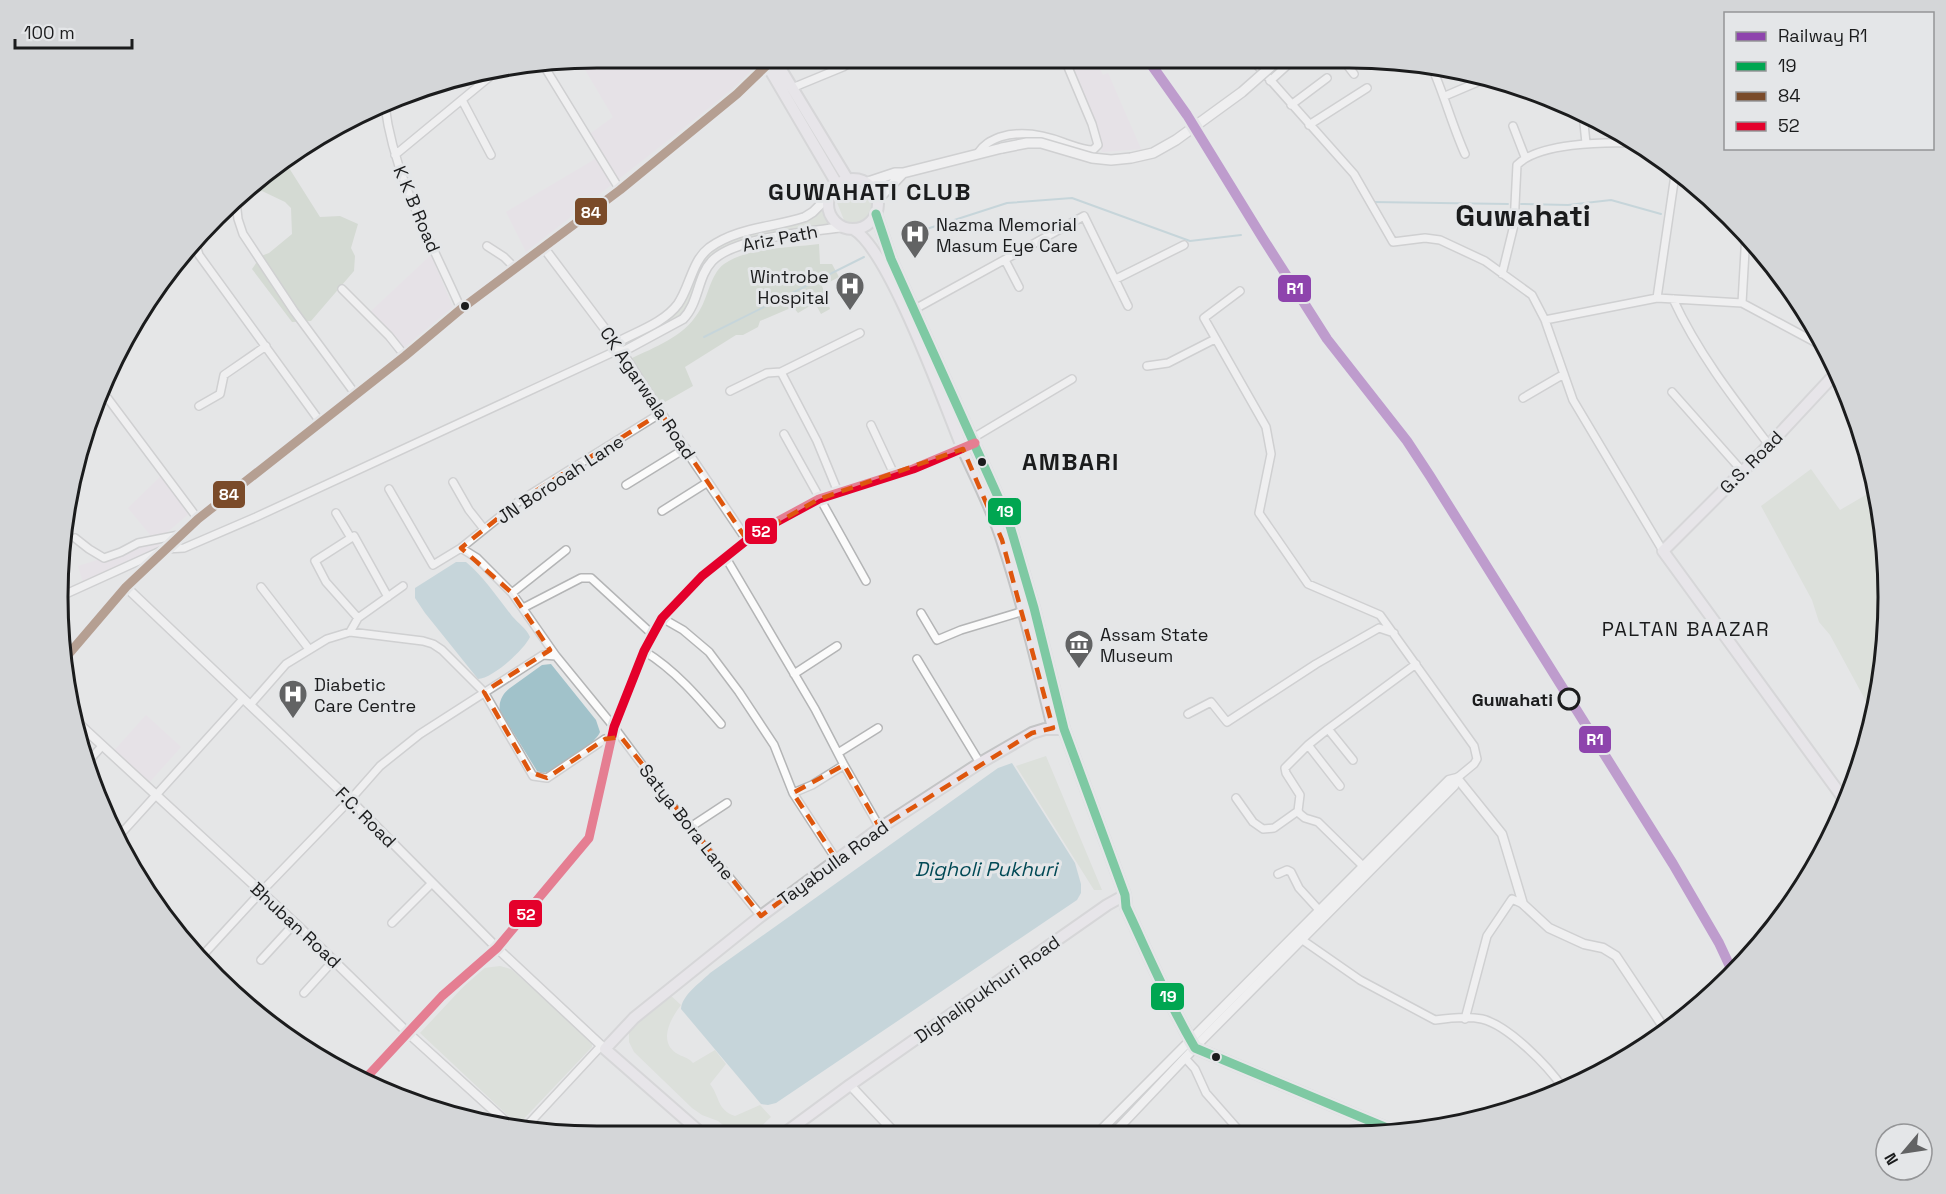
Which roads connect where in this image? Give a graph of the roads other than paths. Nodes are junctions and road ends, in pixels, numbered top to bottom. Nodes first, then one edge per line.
1 (760, 68) edge
2 (772, 68) edge
3 (775, 68) edge
4 (841, 68) edge
5 (1068, 68) edge
6 (1259, 68) edge
7 (1269, 68) edge
8 (1284, 68) edge
9 (1349, 68) edge
10 (547, 70) edge
11 (1354, 74) dead end
12 (1436, 75) edge
13 (1327, 78) dead end
14 (486, 80) edge
15 (1270, 81) junction
16 (1475, 83) edge
17 (792, 88) junction
18 (1367, 88) dead end
19 (1445, 96) junction
20 (462, 100) junction
21 (1291, 105) junction
22 (386, 112) edge
23 (1584, 122) edge
24 (1309, 125) junction
25 (1513, 126) dead end
26 (1586, 143) junction
27 (1622, 143) edge
28 (978, 153) junction
29 (1465, 154) dead end
30 (394, 155) junction
31 (491, 155) dead end
32 (1525, 157) junction
33 (903, 173) junction
34 (848, 180) junction
35 (1674, 180) edge
36 (866, 183) junction
37 (837, 184) junction
38 (620, 190) junction
39 (830, 195) junction
40 (878, 199) junction
41 (237, 210) edge
42 (876, 214) junction
43 (848, 228) junction
44 (1184, 245) dead end
45 (487, 246) dead end
46 (1746, 247) edge
47 (544, 248) junction
48 (197, 250) edge
49 (1005, 260) junction
50 (516, 269) junction
51 (1502, 274) junction
52 (1116, 279) junction
53 (1019, 287) dead end
54 (342, 289) dead end
55 (1240, 291) dead end
56 (1657, 298) junction
57 (1673, 299) junction
58 (1742, 303) junction
59 (1128, 306) dead end
60 (461, 309) junction
61 (915, 309) junction
62 (1545, 320) junction
63 (860, 333) dead end
64 (1215, 339) junction
65 (1813, 341) edge
66 (266, 346) junction
67 (619, 348) junction
68 (405, 356) junction
69 (1147, 366) dead end
70 (781, 372) junction
71 (1564, 374) junction
72 (1831, 378) edge
73 (1072, 379) dead end
74 (730, 391) dead end
75 (1672, 392) dead end
76 (356, 395) junction
77 (107, 397) edge
78 (1523, 399) dead end
79 (199, 406) dead end
80 (661, 413) junction
81 (321, 423) junction
82 (871, 425) dead end
83 (784, 434) dead end
84 (974, 441) junction
85 (1769, 445) junction
86 (686, 448) junction
87 (963, 449) junction
88 (1743, 472) junction
89 (894, 474) junction
90 (453, 482) dead end
91 (708, 482) junction
92 (626, 485) dead end
93 (389, 489) dead end
94 (838, 492) junction
95 (819, 499) junction
96 (662, 511) dead end
97 (336, 513) dead end
98 (198, 519) junction
99 (484, 530) junction
100 (179, 535) junction
101 (75, 538) dead end
102 (351, 538) junction
103 (747, 540) junction
104 (461, 548) junction
105 (165, 549) junction
106 (566, 550) dead end
107 (1663, 551) junction
108 (726, 558) junction
109 (866, 581) dead end
110 (403, 586) dead end
111 (126, 587) junction
112 (261, 587) dead end
113 (68, 593) edge
114 (512, 593) junction
115 (388, 597) junction
116 (523, 608) junction
117 (1024, 611) junction
118 (921, 613) dead end
119 (358, 618) junction
120 (662, 618) junction
121 (350, 632) junction
122 (1394, 633) junction
123 (652, 634) junction
124 (545, 642) junction
125 (837, 646) dead end
126 (309, 649) junction
127 (644, 651) junction
128 (71, 652) edge
129 (543, 655) junction
130 (556, 657) junction
131 (917, 659) dead end
132 (1416, 664) junction
133 (794, 674) junction
134 (484, 692) junction
135 (246, 702) junction
136 (1188, 714) dead end
137 (721, 724) dead end
138 (614, 728) junction
139 (878, 728) dead end
140 (1058, 729) junction
141 (1328, 729) junction
142 (85, 730) edge
143 (611, 738) junction
144 (1308, 745) junction
145 (102, 746) junction
146 (838, 753) junction
147 (93, 756) edge
148 (1353, 760) dead end
149 (980, 763) junction
150 (844, 765) junction
151 (1457, 778) junction
152 (1340, 786) dead end
153 (793, 793) junction
154 (155, 794) junction
155 (1840, 794) edge
156 (1236, 798) dead end
157 (350, 800) junction
158 (727, 803) dead end
159 (1298, 811) junction
160 (688, 828) junction
161 (880, 828) junction
162 (122, 832) edge
163 (836, 859) junction
164 (1365, 869) junction
165 (1278, 874) dead end
166 (432, 883) junction
167 (261, 892) junction
168 (1122, 900) junction
169 (1523, 904) junction
170 (1319, 910) junction
171 (761, 916) junction
172 (295, 923) junction
173 (392, 923) dead end
174 (1301, 939) junction
175 (497, 948) junction
176 (206, 953) edge
177 (261, 960) dead end
178 (334, 960) junction
179 (304, 993) dead end
180 (1465, 1019) junction
181 (1661, 1024) edge
182 (408, 1033) junction
183 (1192, 1044) junction
184 (603, 1048) junction
185 (1185, 1058) junction
186 (369, 1075) edge
187 (1559, 1083) edge
188 (850, 1085) junction
189 (501, 1117) edge
190 (531, 1122) edge
191 (1381, 1125) edge
192 (693, 1126) edge
193 (794, 1126) edge
194 (888, 1126) edge
195 (1105, 1126) edge
196 (1121, 1126) edge
197 (1235, 1126) edge

1 - 38 street
2 - 37 main road
3 - 17 main road
4 - 17 street
5 - 28 street
6 - 15 street
7 - 28 main road, bridge
8 - 15 street
9 - 11 street
10 - 38 street
12 - 19 street
13 - 21 street
14 - 20 street
15 - 21 street
16 - 19 street
17 - 34 main road
18 - 24 street
19 - 29 street
20 - 30 street
20 - 31 street
21 - 24 street
22 - 30 street, K K B Road
23 - 26 street
24 - 51 street
25 - 32 street
26 - 27 street
26 - 32 street
28 - 33 main road
30 - 60 street, K K B Road
32 - 51 street
33 - 36 main road
33 - 40 main road
34 - 36 main road
34 - 37 main road
35 - 56 street
36 - 40 main road
37 - 39 main road
38 - 47 street
39 - 43 main road
39 - 67 street, Ariz Path
40 - 42 main road
41 - 76 street
42 - 43 main road
42 - 61 main road
43 - 67 street, Ariz Path
43 - 87 main road
44 - 52 street
45 - 50 street
46 - 58 street
47 - 50 street
47 - 67 street, CK Agarwala Road
48 - 66 street
49 - 52 street
49 - 53 street
49 - 61 street
50 - 60 street
51 - 62 street
52 - 59 street
54 - 68 street
55 - 64 street
56 - 57 street
56 - 62 street
57 - 58 street
57 - 85 street
58 - 65 street
60 - 68 street
61 - 84 main road
62 - 71 street
63 - 70 street
64 - 69 street
64 - 122 street
66 - 79 street
66 - 81 street
67 - 80 street, CK Agarwala Road
67 - 105 street
68 - 76 street
70 - 74 street
70 - 94 street
71 - 78 street
71 - 107 street
72 - 85 main road, G.S. Road
73 - 84 street
75 - 88 street
76 - 81 street
77 - 98 street
80 - 86 street, CK Agarwala Road
80 - 99 street, JN Borooah Lane
81 - 98 street
82 - 89 street
83 - 95 street
84 - 87 street
84 - 140 main road
85 - 88 main road, G.S. Road
86 - 91 street, CK Agarwala Road
86 - 92 street
87 - 89 street
87 - 117 main road
88 - 107 main road, G.S. Road
89 - 94 street
90 - 99 street
91 - 96 street
91 - 103 street, CK Agarwala Road
93 - 104 street, JN Borooah Lane
94 - 95 street
95 - 103 street
95 - 109 street
97 - 102 street
98 - 100 street
99 - 104 street, JN Borooah Lane
100 - 101 street
100 - 105 street
102 - 115 street
102 - 119 street
103 - 108 street
104 - 114 street, Satya Bora Lane
105 - 111 street
105 - 113 street
106 - 114 street
107 - 155 main road
108 - 120 street
108 - 133 street
110 - 115 street
111 - 128 street
111 - 135 street, F.C. Road
112 - 126 street
114 - 116 street, Satya Bora Lane
115 - 119 street
116 - 123 street
116 - 124 street, Satya Bora Lane
117 - 118 street
117 - 140 main road
119 - 121 street
120 - 123 street
120 - 153 street
121 - 126 street
121 - 134 street
122 - 132 street
122 - 136 street
123 - 127 street
124 - 129 street
124 - 130 street, Satya Bora Lane
125 - 133 street
126 - 135 street
127 - 137 street
127 - 138 street
129 - 130 street
129 - 134 street
130 - 138 street, Satya Bora Lane
131 - 149 street
132 - 141 street
132 - 151 street
133 - 146 street
134 - 143 street
134 - 157 street
135 - 154 street
135 - 157 street, F.C. Road
138 - 143 street
138 - 160 street, Satya Bora Lane
139 - 146 street
140 - 149 main road, Tayabulla Road
140 - 168 main road
141 - 144 street
141 - 148 street
142 - 145 street, Bhuban Road
143 - 175 street
144 - 152 street
144 - 159 street
145 - 147 street
145 - 154 street, Bhuban Road
146 - 150 street
149 - 161 main road, Tayabulla Road
150 - 153 street
150 - 161 street
151 - 164 street
151 - 169 street
153 - 163 street
154 - 162 street
154 - 167 street, Bhuban Road
156 - 159 street
157 - 166 street, F.C. Road
157 - 167 street
158 - 160 street
159 - 164 street
160 - 171 street, Satya Bora Lane
161 - 163 main road, Tayabulla Road
163 - 171 main road, Tayabulla Road
164 - 170 street
164 - 174 street
165 - 170 street
166 - 173 street
166 - 175 street, F.C. Road
167 - 172 street, Bhuban Road
167 - 176 street
168 - 183 main road
168 - 188 main road, Dighalipukhuri Road
169 - 180 street
169 - 181 street
170 - 183 street
171 - 184 main road, Tayabulla Road
172 - 177 street
172 - 178 street, Bhuban Road
174 - 180 street
174 - 183 street
175 - 182 street
175 - 184 street, F.C. Road
178 - 179 street
178 - 182 street, Bhuban Road
180 - 187 street
182 - 186 street
182 - 189 street, Bhuban Road
183 - 185 street
183 - 191 main road
183 - 195 street
184 - 190 street
184 - 192 main road
185 - 196 street
185 - 197 street
188 - 193 main road, Dighalipukhuri Road
188 - 194 street

